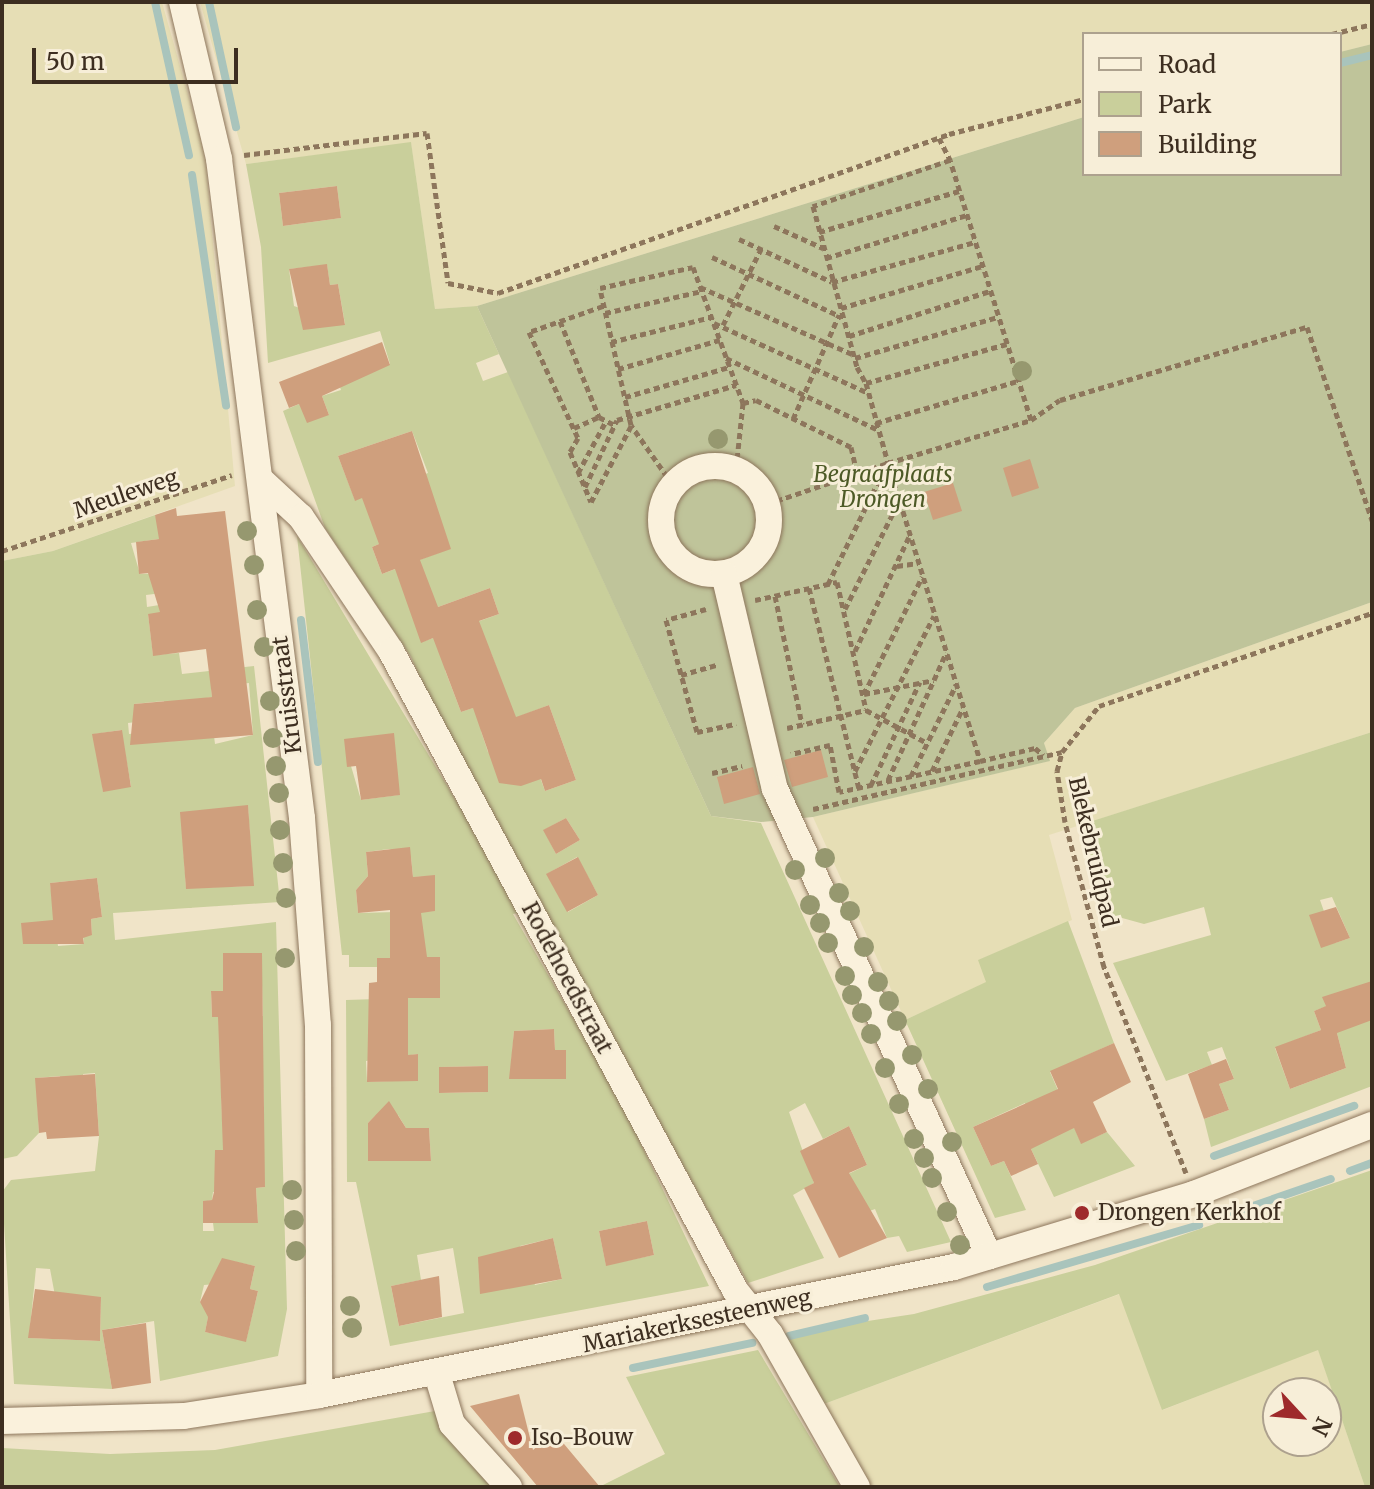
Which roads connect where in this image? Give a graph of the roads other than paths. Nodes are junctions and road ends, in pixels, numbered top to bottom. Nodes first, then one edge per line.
1 (182, 2) edge
2 (260, 472) junction
3 (724, 574) junction
4 (1372, 1125) edge
5 (989, 1256) junction
6 (750, 1310) junction
7 (437, 1374) junction
8 (319, 1395) junction
9 (2, 1421) edge
10 (509, 1487) edge
11 (857, 1487) edge

1 - 2 street, Kruisstraat
2 - 6 street, Rodehoedstraat
2 - 8 street, Kruisstraat
3 - 3 street
3 - 5 street
4 - 5 street, Mariakerksesteenweg
5 - 6 street, Mariakerksesteenweg
6 - 7 street, Mariakerksesteenweg
6 - 11 street, Rodehoedstraat
7 - 8 street, Mariakerksesteenweg
7 - 10 street
8 - 9 street, Mariakerksesteenweg

